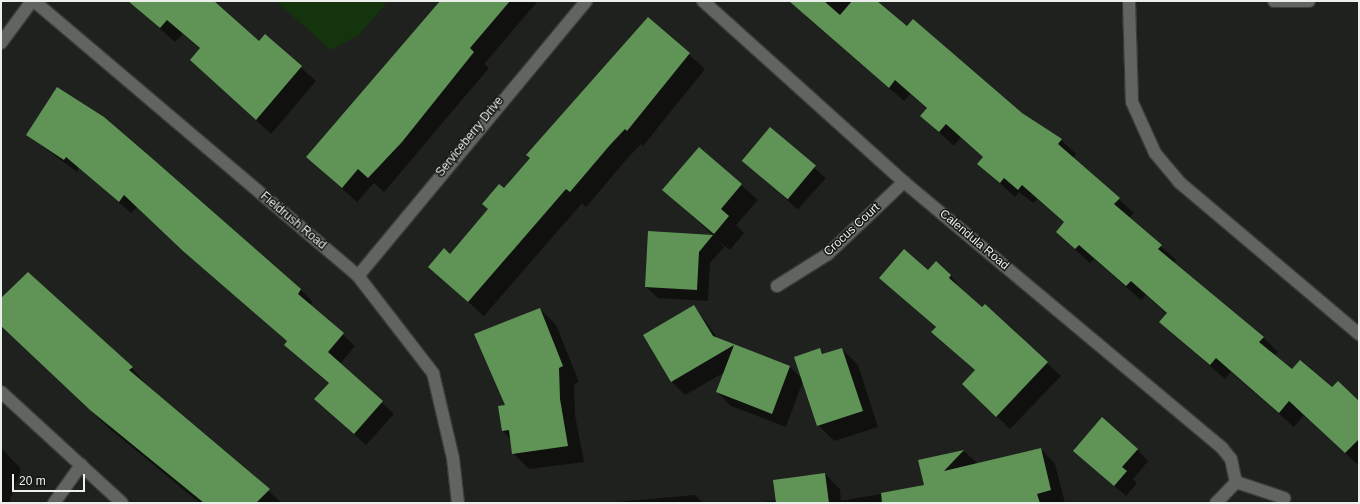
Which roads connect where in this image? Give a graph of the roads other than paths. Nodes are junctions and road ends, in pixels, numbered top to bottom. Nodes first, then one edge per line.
1 (33, 1) edge
2 (586, 1) edge
3 (703, 1) edge
4 (1129, 1) edge
5 (1274, 1) edge
6 (1309, 1) edge
7 (1, 43) edge
8 (904, 182) junction
9 (358, 276) junction
10 (777, 286) dead end
11 (1359, 334) edge
12 (1, 392) edge
13 (81, 465) junction
14 (1236, 482) junction
15 (1284, 498) dead end
16 (54, 503) edge
17 (122, 503) edge
18 (458, 503) edge
19 (1216, 503) edge

1 - 7 street
1 - 9 street, Fieldrush Road
2 - 9 street, Serviceberry Drive
3 - 8 street, Calendula Road
4 - 11 street
5 - 6 street
8 - 10 street, Crocus Court
8 - 14 street, Calendula Road
9 - 18 street, Fieldrush Road
12 - 13 street
13 - 16 street
13 - 17 street
14 - 15 street
14 - 19 street

